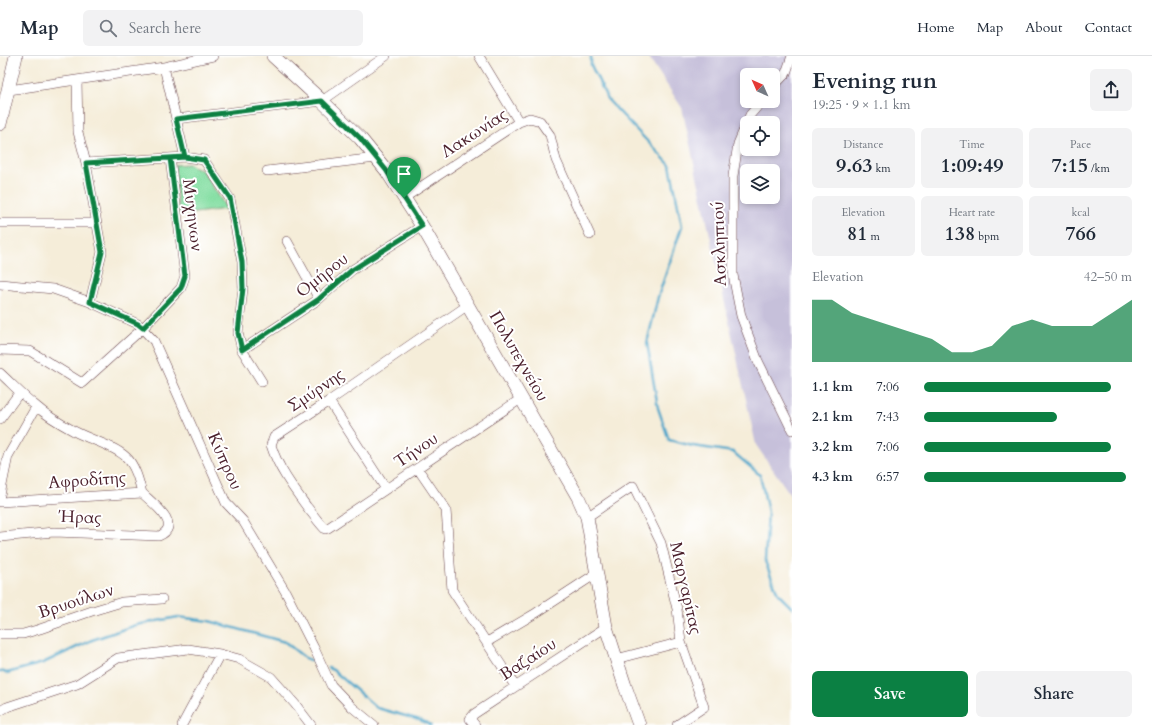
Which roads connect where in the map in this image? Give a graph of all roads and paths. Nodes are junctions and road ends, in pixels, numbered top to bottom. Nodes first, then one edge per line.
1 (16, 56) edge
2 (213, 56) edge
3 (273, 56) edge
4 (386, 56) edge
5 (479, 56) edge
6 (792, 56) edge
7 (164, 67) junction
8 (780, 79) edge
9 (77, 80) junction
10 (9, 90) junction
11 (322, 101) junction
12 (756, 108) edge
13 (176, 119) junction
14 (519, 122) junction
15 (0, 124) edge
16 (185, 157) junction
17 (170, 158) junction
18 (376, 158) junction
19 (86, 163) junction
20 (267, 171) dead end
21 (404, 198) junction
22 (0, 223) edge
23 (96, 223) junction
24 (422, 226) junction
25 (590, 235) dead end
26 (287, 241) dead end
27 (0, 284) edge
28 (319, 299) junction
29 (90, 302) junction
30 (468, 305) junction
31 (143, 328) junction
32 (0, 350) edge
33 (242, 350) junction
34 (0, 373) edge
35 (262, 382) dead end
36 (20, 392) junction
37 (522, 398) junction
38 (329, 401) junction
39 (36, 407) junction
40 (0, 419) edge
41 (792, 430) edge
42 (418, 469) junction
43 (386, 490) junction
44 (142, 493) junction
45 (0, 495) edge
46 (0, 502) edge
47 (587, 517) junction
48 (328, 528) joint
49 (159, 536) joint
50 (0, 537) edge
51 (597, 573) junction
52 (162, 599) dead end
53 (606, 627) junction
54 (0, 634) edge
55 (487, 642) junction
56 (681, 642) junction
57 (220, 654) junction
58 (616, 659) junction
59 (515, 686) junction
60 (0, 711) edge
61 (473, 722) edge
62 (182, 725) edge
63 (311, 725) edge
64 (374, 725) edge
65 (639, 725) edge
66 (677, 725) edge

1 - 10 street
2 - 7 street
3 - 11 street, Πολυτεχνείου
4 - 11 street
5 - 14 street
6 - 8 street
7 - 9 street
7 - 13 street
9 - 10 street
9 - 19 street
10 - 15 street
11 - 13 street
11 - 18 street, Πολυτεχνείου
12 - 41 street, Ασκληπιού
13 - 16 street
14 - 21 street, Λακωνίας
14 - 25 street, Λακωνίας
16 - 17 street
16 - 33 street
17 - 19 street
17 - 31 street, Μυχηνων
18 - 20 street
18 - 21 street, Πολυτεχνείου
19 - 23 street
21 - 24 street, Πολυτεχνείου
22 - 23 street
23 - 29 street
24 - 28 street, Ομήρου
24 - 30 street, Πολυτεχνείου
26 - 28 street
27 - 29 street, Κύπρου
28 - 33 street, Ομήρου
29 - 31 street, Κύπρου
30 - 37 street, Πολυτεχνείου
30 - 38 street, Σμύρνης
31 - 32 street
31 - 64 street, Κύπρου
33 - 35 street
34 - 36 street
36 - 39 street
36 - 40 street
37 - 42 street, Τήνου
37 - 47 street, Πολυτεχνείου
38 - 43 street
38 - 48 street, Σμύρνης
39 - 44 street
39 - 45 street
42 - 43 street, Τήνου
42 - 55 street
43 - 48 street, Τήνου
44 - 46 street, Αφροδίτης
44 - 49 street, Αφροδίτης
47 - 51 street, Πολυτεχνείου
47 - 56 street, Μαργαρίτας
49 - 50 street, Ήρας
51 - 53 street, Πολυτεχνείου
51 - 55 street
52 - 54 street, Βρυούλων
53 - 58 street, Πολυτεχνείου
53 - 59 street, Βαζαίου
55 - 59 street
56 - 58 street
56 - 66 street, Μαργαρίτας
57 - 60 street
57 - 62 street
57 - 63 street
58 - 65 street, Πολυτεχνείου
59 - 61 street, Βαζαίου

